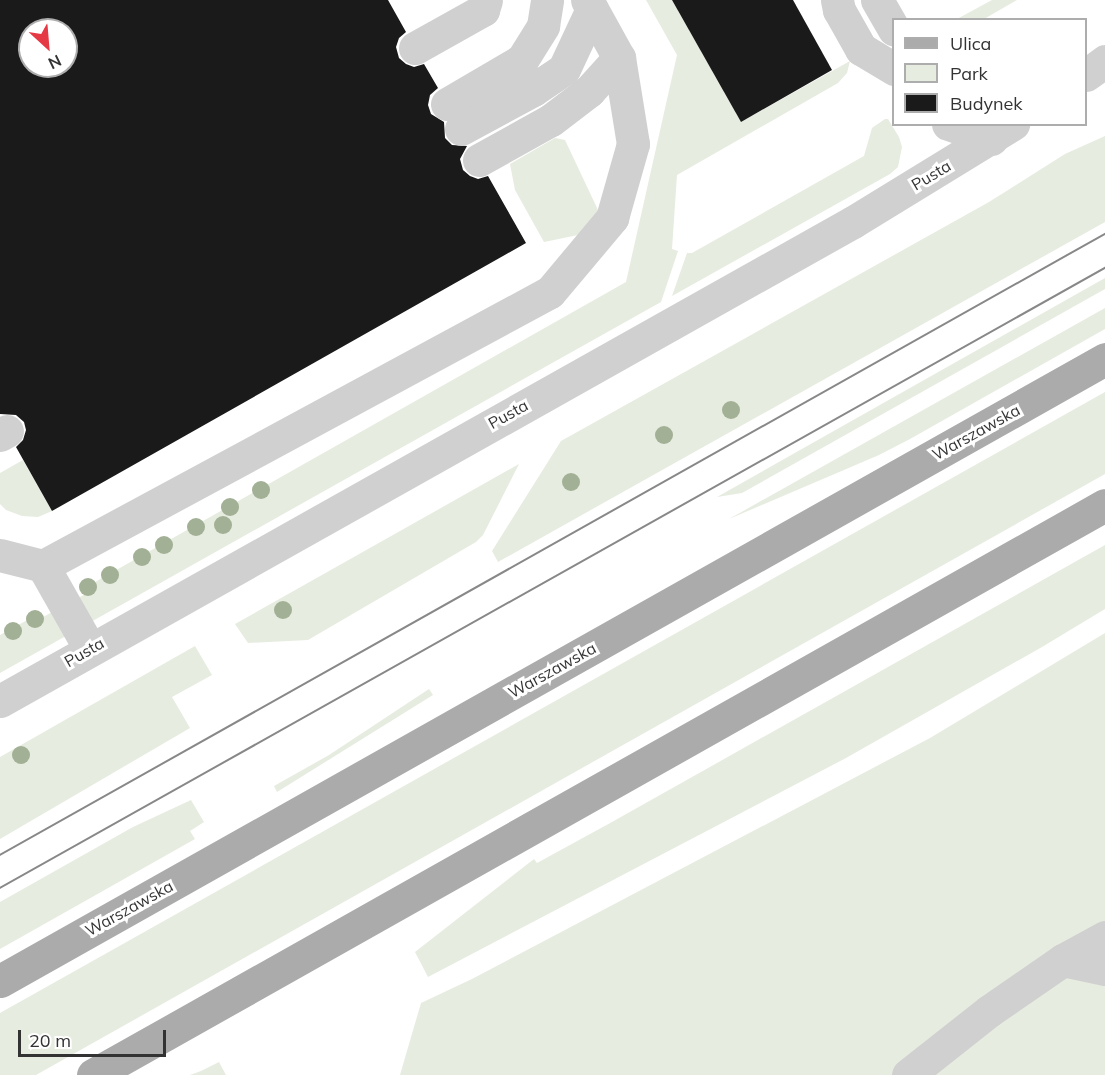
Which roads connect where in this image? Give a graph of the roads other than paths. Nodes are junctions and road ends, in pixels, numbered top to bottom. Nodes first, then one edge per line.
1 (486, 0) edge
2 (547, 0) edge
3 (837, 0) edge
4 (877, 0) edge
5 (590, 4) edge
6 (892, 26) edge
7 (416, 48) dead end
8 (619, 58) junction
9 (1105, 61) edge
10 (892, 68) edge
11 (1087, 74) edge
12 (962, 126) edge
13 (1003, 132) edge
14 (478, 160) dead end
15 (1105, 359) edge
16 (1105, 505) edge
17 (0, 555) edge
18 (43, 566) junction
19 (90, 649) junction
20 (0, 700) edge
21 (1105, 938) edge
22 (1063, 960) junction
23 (1105, 969) edge
24 (0, 981) edge
25 (93, 1075) edge
26 (908, 1075) edge

1 - 7 street
2 - 5 street
3 - 10 street
4 - 6 street
5 - 8 street
8 - 14 street
8 - 18 street
9 - 11 street
12 - 13 street
13 - 19 street, Pusta
15 - 24 main road, Warszawska
16 - 25 main road
17 - 18 street
18 - 19 street
19 - 20 street, Pusta
21 - 22 street
22 - 23 street
22 - 26 street

